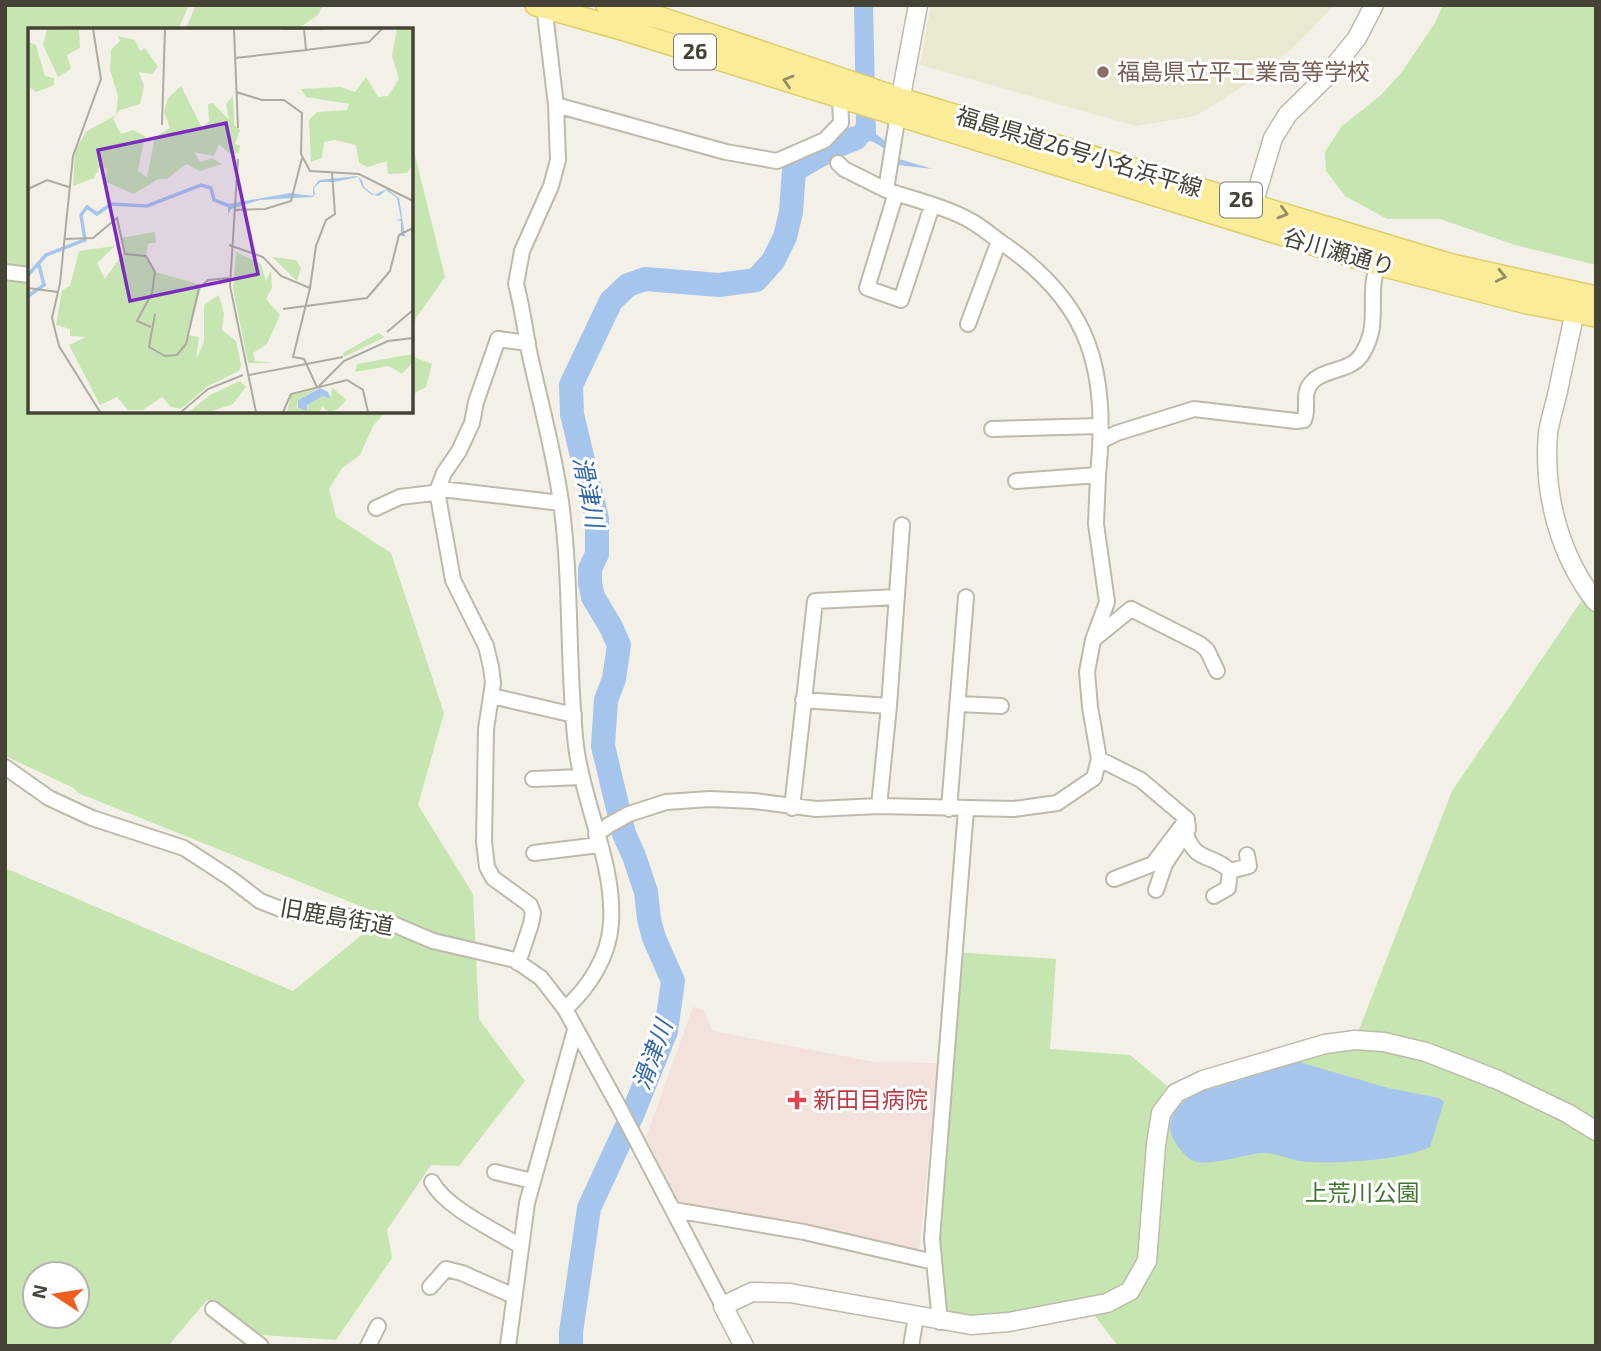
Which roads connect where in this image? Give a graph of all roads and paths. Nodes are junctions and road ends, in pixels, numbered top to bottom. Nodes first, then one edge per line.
1 (607, 5) edge
2 (918, 5) edge
3 (1374, 5) edge
4 (541, 6) edge
5 (665, 12) edge
6 (847, 94) junction
7 (556, 105) junction
8 (893, 105) junction
9 (838, 163) dead end
10 (891, 191) junction
11 (1253, 204) junction
12 (932, 206) junction
13 (1247, 225) junction
14 (999, 241) junction
15 (1377, 264) junction
16 (5, 272) edge
17 (28, 275) edge
18 (1583, 301) edge
19 (1596, 316) edge
20 (968, 324) dead end
21 (528, 342) junction
22 (992, 429) dead end
23 (1101, 434) junction
24 (1098, 475) junction
25 (1016, 481) dead end
26 (437, 491) junction
27 (561, 503) junction
28 (376, 508) dead end
29 (902, 525) dead end
30 (897, 597) junction
31 (967, 597) dead end
32 (1596, 602) edge
33 (1093, 640) junction
34 (1217, 671) dead end
35 (492, 696) junction
36 (803, 700) junction
37 (959, 704) junction
38 (889, 706) junction
39 (1001, 706) dead end
40 (573, 715) junction
41 (1099, 760) junction
42 (5, 767) edge
43 (581, 777) junction
44 (533, 779) dead end
45 (880, 806) junction
46 (792, 808) junction
47 (966, 808) junction
48 (949, 809) junction
49 (1187, 826) junction
50 (598, 840) junction
51 (534, 853) dead end
52 (1247, 855) dead end
53 (1230, 871) junction
54 (1114, 879) dead end
55 (1156, 890) dead end
56 (1214, 896) dead end
57 (518, 963) junction
58 (565, 1009) junction
59 (575, 1030) junction
60 (1596, 1131) edge
61 (495, 1172) dead end
62 (532, 1181) junction
63 (432, 1182) dead end
64 (674, 1210) junction
65 (520, 1246) junction
66 (934, 1262) junction
67 (430, 1287) dead end
68 (514, 1296) junction
69 (723, 1306) junction
70 (213, 1310) dead end
71 (916, 1317) junction
72 (940, 1322) junction
73 (378, 1326) dead end
74 (261, 1346) edge
75 (368, 1346) edge
76 (508, 1346) edge
77 (744, 1346) edge
78 (911, 1346) edge

1 - 5 main road, 福島県道26号小名浜平線 / 26
2 - 8 street
3 - 11 street
6 -> 4 main road, 26
4 - 7 street
5 - 6 main road, 福島県道26号小名浜平線 / 26
6 - 7 street
6 - 8 main road, 福島県道26号小名浜平線 / 26
7 - 21 street
8 - 10 street
8 - 11 main road, 福島県道26号小名浜平線 / 26
8 - 13 main road, 谷川瀬通り / 26
9 - 10 street
10 - 12 street
10 - 12 street
11 - 13 street
11 -> 18 main road, 福島県道26号小名浜平線 / 26
12 - 14 street
13 - 15 main road, 谷川瀬通り / 26
14 - 20 street
14 - 23 street
15 - 18 main road, 谷川瀬通り / 26
15 - 23 street
16 - 17 street
18 - 19 main road, 谷川瀬通り / 26
18 - 32 street
21 - 26 street
21 - 27 street
22 - 23 street
23 - 24 street
24 - 25 street
24 - 33 street
26 - 27 street
26 - 28 street
26 - 35 street
27 - 40 street
29 - 30 street
30 - 36 street
30 - 38 street
31 - 37 street
33 - 34 street
33 - 41 street
35 - 40 street
35 - 57 street
36 - 38 street
36 - 46 street
37 - 39 street
37 - 48 street
38 - 45 street
40 - 43 street
41 - 47 street
41 - 49 street
42 - 57 street, 旧鹿島街道
43 - 44 street
43 - 50 street
45 - 46 street
45 - 48 street
46 - 50 street
47 - 48 street
47 - 66 street
49 - 53 street
49 - 54 street
49 - 55 street
50 - 51 street
50 - 58 street
52 - 53 street
53 - 56 street
57 - 58 street, 旧鹿島街道
58 - 59 street, 旧鹿島街道
59 - 62 street
59 - 64 street, 旧鹿島街道
60 - 72 street
61 - 62 street
62 - 65 street
63 - 65 street
64 - 66 street
64 - 69 street
65 - 68 street
66 - 72 street
67 - 68 street
68 - 76 street
69 - 71 street
69 - 77 street
70 - 74 street
71 - 72 street
71 - 78 street
73 - 75 street

